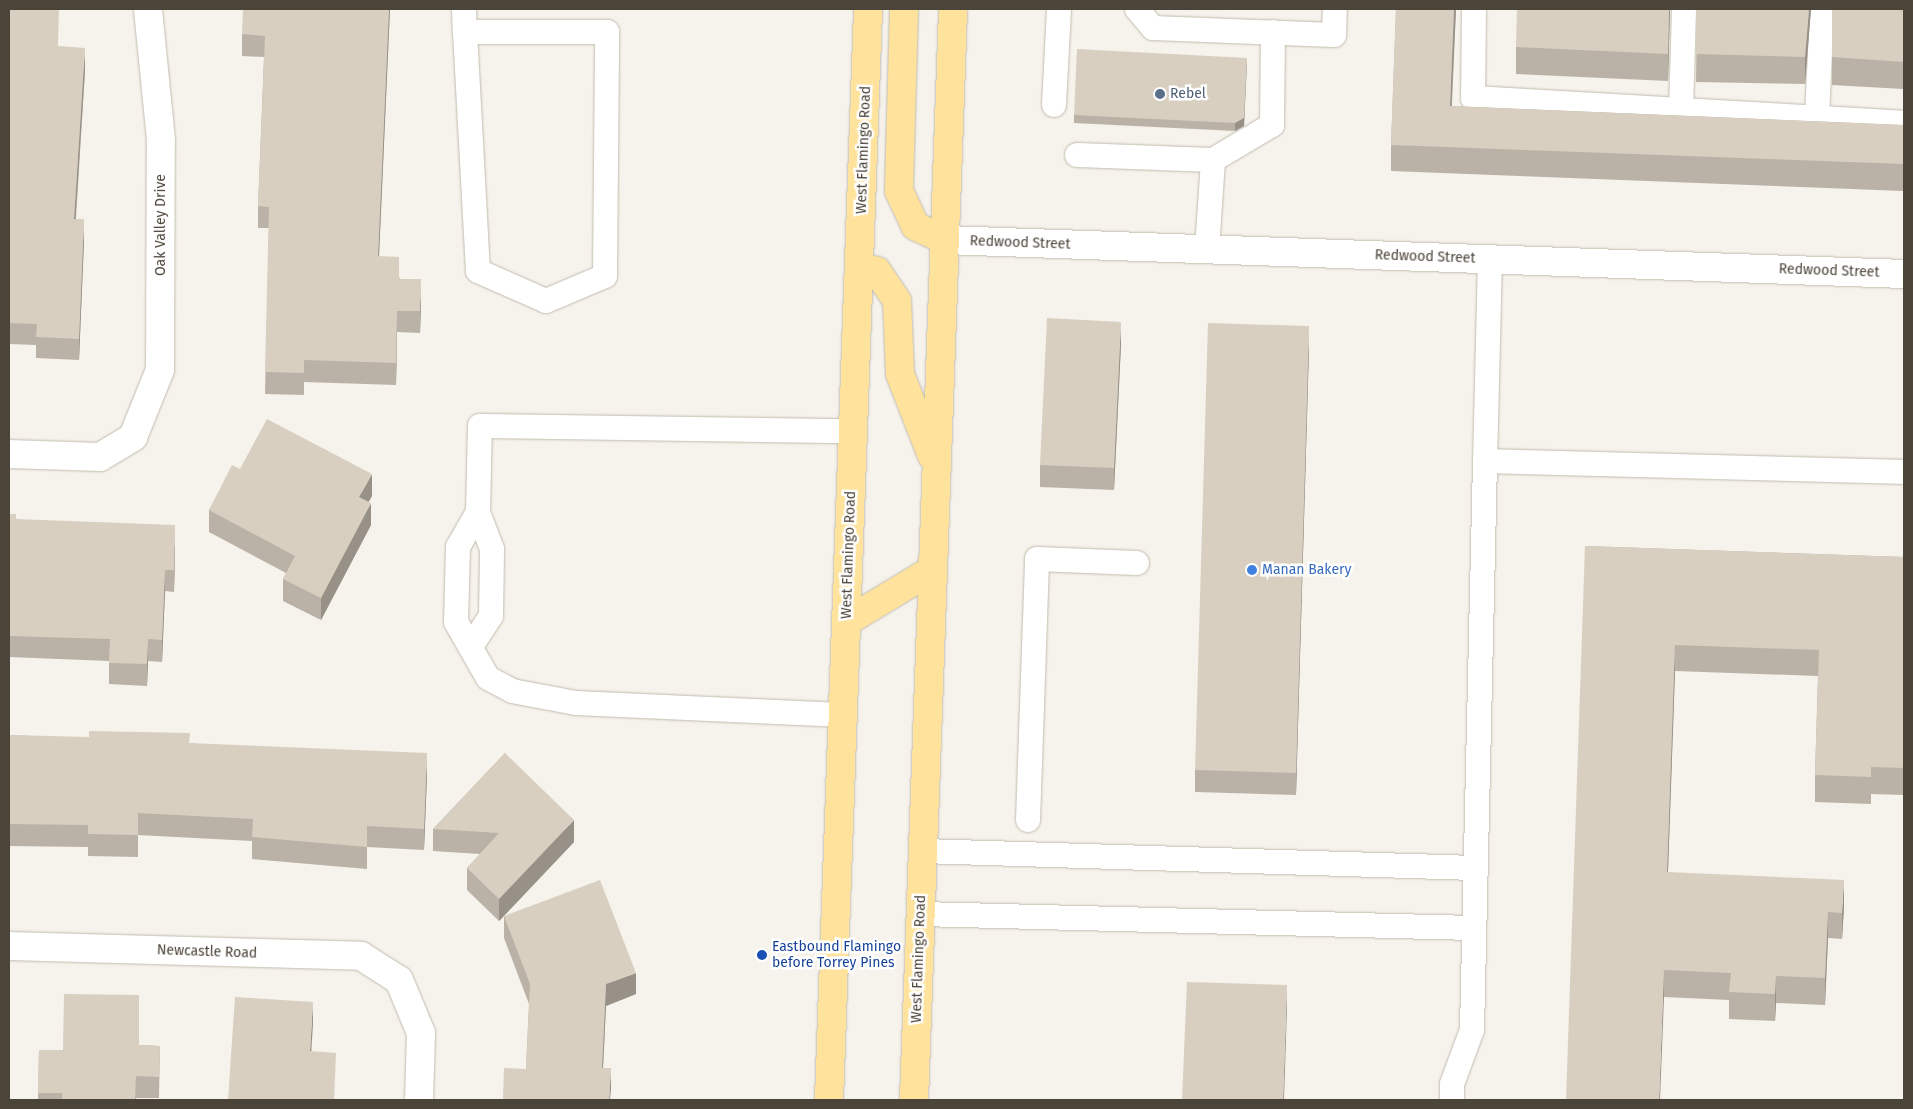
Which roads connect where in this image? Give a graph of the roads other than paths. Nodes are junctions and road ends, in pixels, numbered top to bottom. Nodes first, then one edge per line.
1 (148, 9) edge
2 (464, 9) edge
3 (868, 9) edge
4 (904, 9) edge
5 (953, 9) edge
6 (1059, 9) edge
7 (1136, 9) edge
8 (1335, 9) edge
9 (1474, 9) edge
10 (1684, 9) edge
11 (1822, 9) edge
12 (465, 32) junction
13 (1273, 32) junction
14 (1054, 104) dead end
15 (1682, 111) junction
16 (1817, 118) junction
17 (1904, 123) edge
18 (1078, 155) dead end
19 (1213, 160) junction
20 (945, 240) junction
21 (1207, 249) junction
22 (1490, 259) junction
23 (860, 267) junction
24 (1904, 274) edge
25 (854, 431) junction
26 (9, 454) edge
27 (1486, 461) junction
28 (936, 467) junction
29 (1904, 472) edge
30 (478, 512) junction
31 (1137, 563) dead end
32 (932, 570) junction
33 (846, 622) junction
34 (472, 645) junction
35 (843, 715) junction
36 (1028, 820) dead end
37 (922, 852) junction
38 (1475, 868) junction
39 (920, 914) junction
40 (1474, 928) junction
41 (9, 946) edge
42 (419, 1100) edge
43 (829, 1100) edge
44 (914, 1100) edge
45 (1452, 1100) edge

1 - 26 street, Oak Valley Drive
2 - 12 lane
3 - 23 main road, West Flamingo Road
4 - 20 main road
5 - 20 main road, West Flamingo Road
6 - 14 lane
7 - 13 lane
8 - 13 lane
9 - 15 lane
10 - 15 lane
11 - 16 lane
12 - 12 lane
13 - 19 lane
15 - 16 lane
16 - 17 lane
18 - 19 lane
19 - 21 lane
20 - 21 street, Redwood Street
20 - 28 main road, West Flamingo Road
21 - 22 street, Redwood Street
22 - 24 street, Redwood Street
22 - 27 lane
23 - 25 main road, West Flamingo Road
23 - 28 main road
25 - 30 lane
25 - 33 main road, West Flamingo Road
27 - 29 lane
27 - 38 lane
28 - 32 main road, West Flamingo Road
30 - 34 lane
30 - 34 lane
31 - 36 lane
32 - 33 main road
32 - 37 main road, West Flamingo Road
33 - 35 main road, West Flamingo Road
34 - 35 lane
35 - 43 main road, West Flamingo Road
37 - 38 lane
37 - 39 main road, West Flamingo Road
38 - 40 lane
39 - 40 lane
39 - 44 main road, West Flamingo Road
40 - 45 lane
41 - 42 street, Newcastle Road

